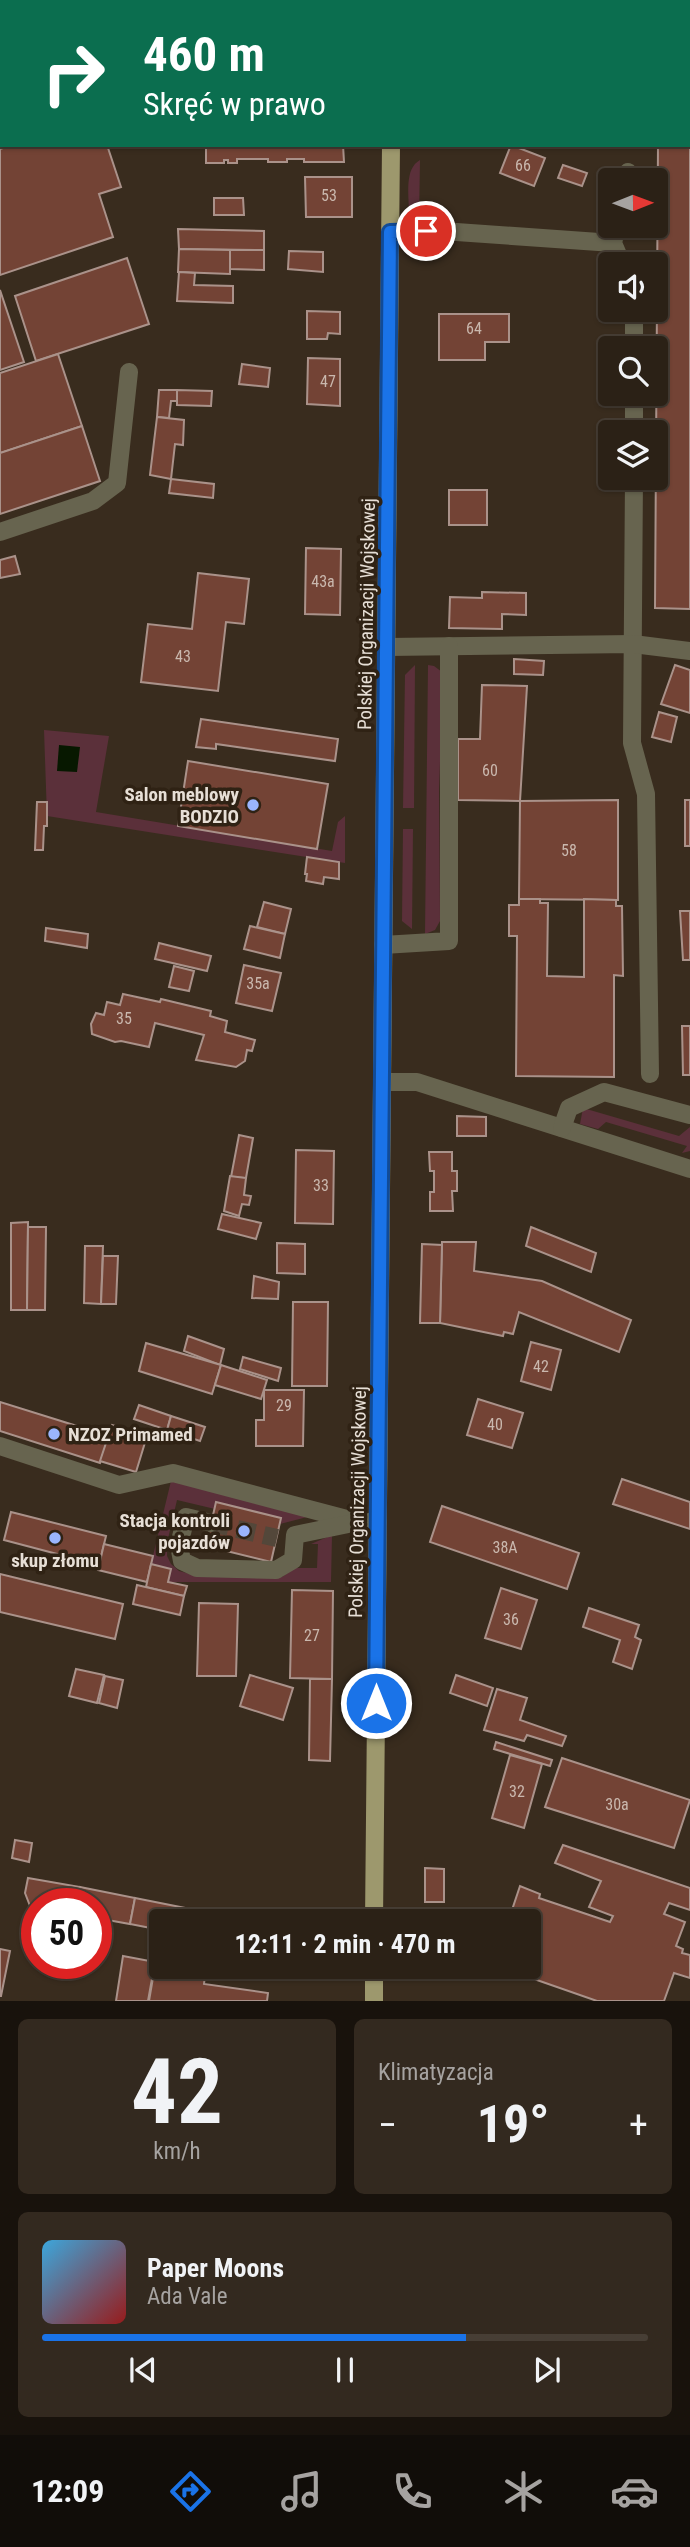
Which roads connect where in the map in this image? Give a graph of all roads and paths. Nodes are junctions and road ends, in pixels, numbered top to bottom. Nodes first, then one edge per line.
1 (391, 147) edge
2 (390, 232) junction
3 (598, 234) edge
4 (129, 372) dead end
5 (634, 490) edge
6 (0, 532) edge
7 (633, 644) junction
8 (449, 646) junction
9 (387, 647) junction
10 (690, 651) edge
11 (383, 945) junction
12 (650, 1074) dead end
13 (383, 1082) junction
14 (690, 1115) edge
15 (562, 1128) junction
16 (690, 1169) edge
17 (0, 1446) edge
18 (358, 1522) junction
19 (378, 1522) junction
20 (211, 1523) tunnel mouth
21 (374, 1909) edge
22 (374, 1979) edge
23 (374, 2001) edge

1 - 2 main road, Polskiej Organizacji Wojskowej
2 - 3 lane
2 - 9 main road, Polskiej Organizacji Wojskowej
4 - 6 lane
5 - 7 lane
7 - 8 lane
7 - 10 lane
7 - 12 lane
8 - 9 lane
8 - 11 lane
9 - 11 main road, Polskiej Organizacji Wojskowej
11 - 13 main road, Polskiej Organizacji Wojskowej
13 - 15 lane
13 - 19 main road, Polskiej Organizacji Wojskowej
14 - 15 lane
15 - 16 lane
17 - 18 lane
18 - 19 lane
18 - 20 lane
19 - 21 main road, Polskiej Organizacji Wojskowej
22 - 23 main road

